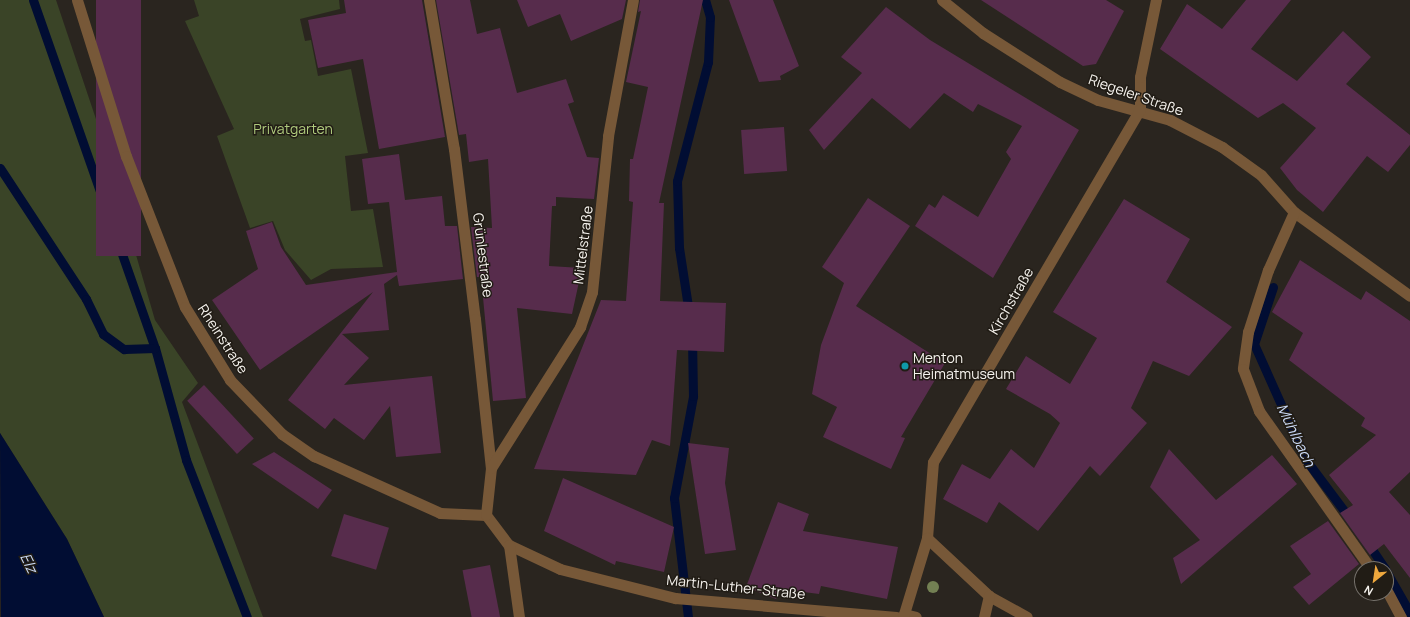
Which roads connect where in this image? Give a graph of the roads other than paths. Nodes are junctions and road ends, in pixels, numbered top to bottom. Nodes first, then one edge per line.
1 (77, 0) edge
2 (429, 0) edge
3 (633, 0) edge
4 (942, 0) edge
5 (1156, 0) edge
6 (1140, 110) junction
7 (1294, 212) junction
8 (1410, 296) edge
9 (491, 468) junction
10 (486, 515) junction
11 (927, 538) junction
12 (509, 545) junction
13 (1365, 561) edge
14 (989, 596) junction
15 (1392, 601) edge
16 (901, 616) edge
17 (519, 617) edge
18 (916, 617) edge
19 (984, 617) edge
20 (1027, 617) edge
21 (1401, 617) edge

1 - 10 street, Rheinstraße
2 - 9 street, Grünlestraße
3 - 9 street, Mittelstraße
4 - 6 street, Riegeler Straße
5 - 6 street
6 - 7 street, Riegeler Straße
6 - 11 street, Kirchstraße
7 - 8 street, Riegeler Straße
7 - 13 street
9 - 10 street, Grünlestraße
10 - 12 street
11 - 14 street
11 - 16 street
12 - 16 street, Martin-Luther-Straße
12 - 17 street
14 - 19 street
14 - 20 street
15 - 21 street
16 - 18 street, Martin-Luther-Straße

